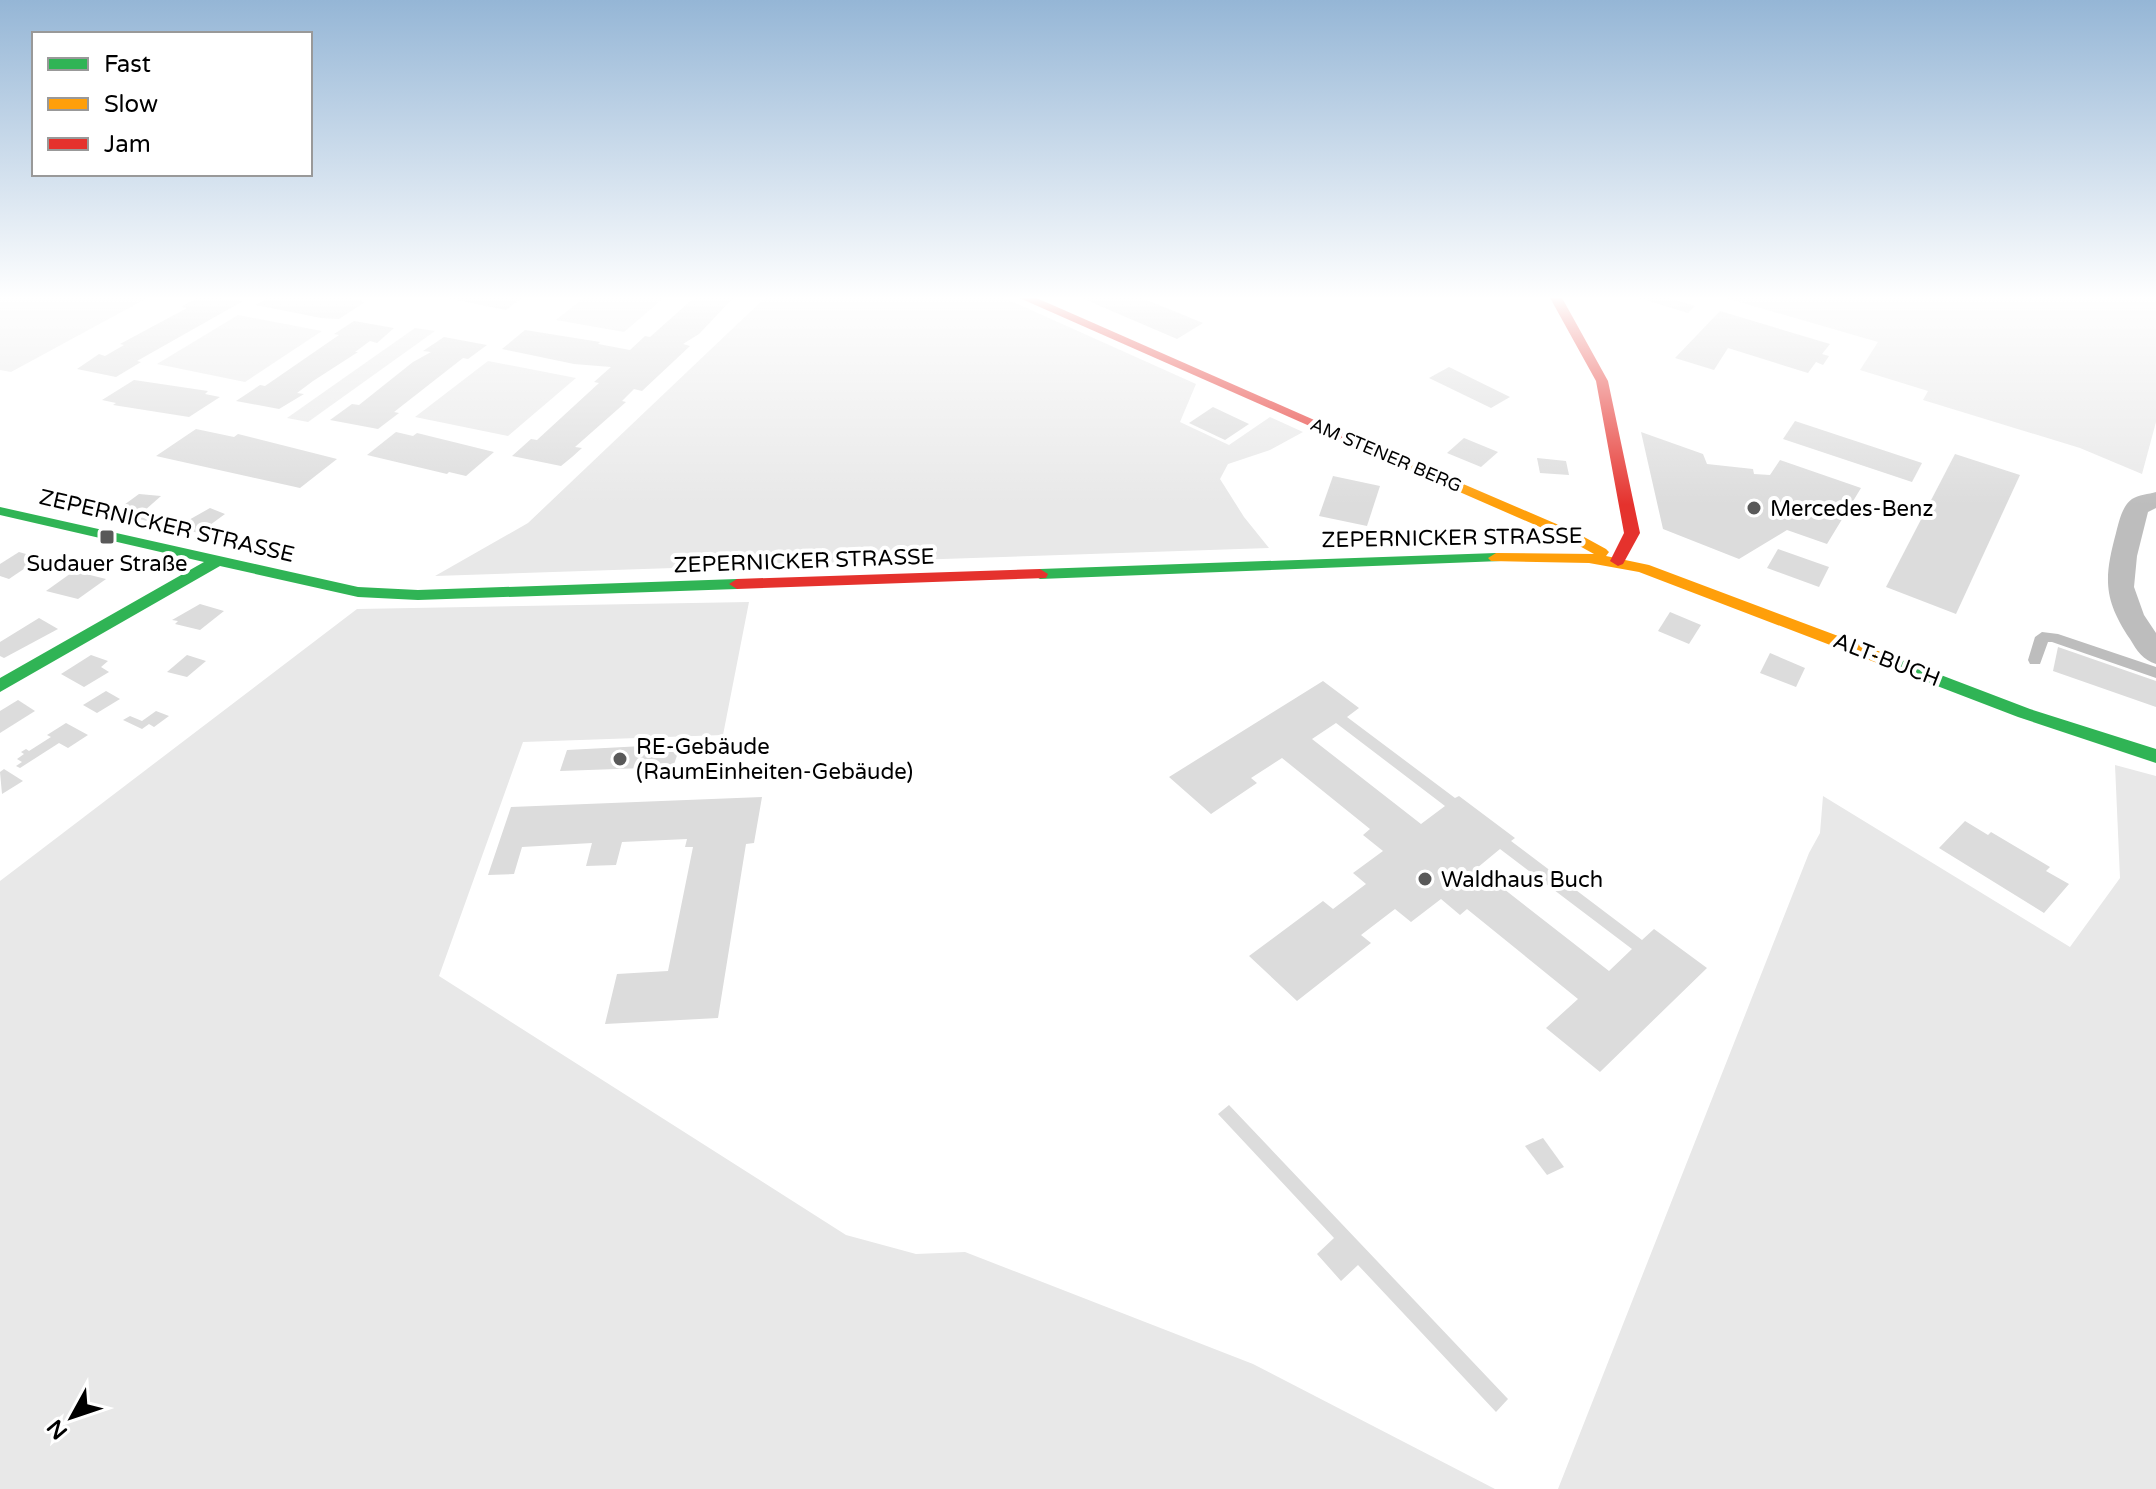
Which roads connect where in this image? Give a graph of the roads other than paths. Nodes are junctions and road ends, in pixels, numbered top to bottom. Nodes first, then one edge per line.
1 (1180, 365) edge
2 (1593, 365) edge
3 (2156, 500) edge
4 (0, 511) edge
5 (1618, 561) junction
6 (215, 562) junction
7 (2156, 654) edge
8 (2035, 660) dead end
9 (2156, 673) edge
10 (0, 686) edge
11 (2156, 756) edge

1 - 5 main road, AM STENER BERG
2 - 5 main road
3 - 7 street
4 - 6 main road, ZEPERNICKER STRASSE
5 - 6 main road, ZEPERNICKER STRASSE
5 - 11 main road, ALT-BUCH
6 - 10 main road
8 - 9 lane

